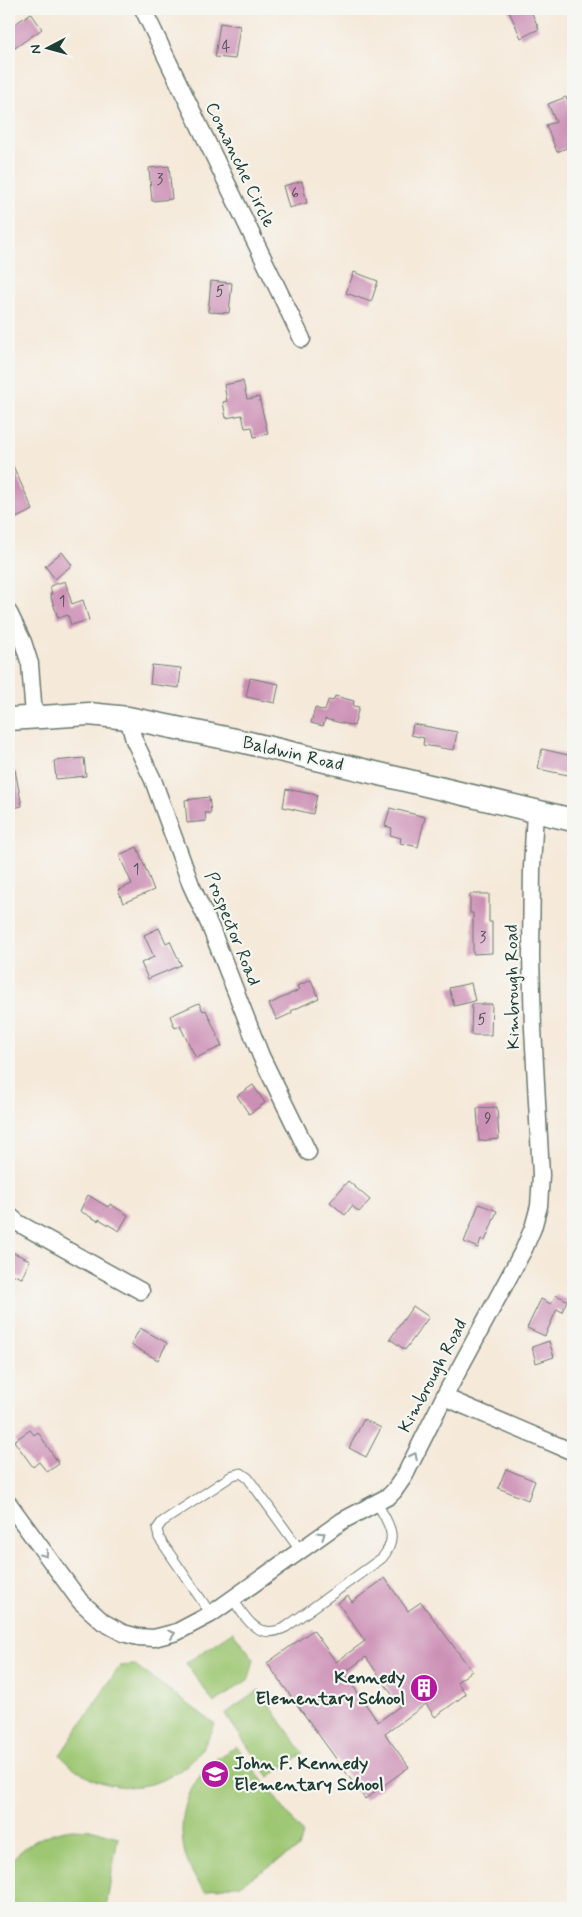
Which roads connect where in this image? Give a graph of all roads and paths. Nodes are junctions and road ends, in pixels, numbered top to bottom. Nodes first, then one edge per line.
1 (143, 9) edge
2 (302, 338) dead end
3 (9, 613) edge
4 (34, 716) junction
5 (128, 718) junction
6 (9, 719) edge
7 (535, 811) junction
8 (573, 820) edge
9 (308, 1152) dead end
10 (9, 1215) edge
11 (141, 1291) dead end
12 (444, 1397) junction
13 (573, 1452) edge
14 (377, 1503) junction
15 (12, 1509) edge
16 (300, 1550) junction
17 (232, 1598) junction
18 (211, 1614) junction

1 - 2 street, Comanche Circle
3 - 4 street
4 - 5 street, Baldwin Road
4 - 6 street, Baldwin Road
5 - 7 street, Baldwin Road
5 - 9 street, Prospector Road
7 - 8 street, Baldwin Road
7 - 12 street, Kimbrough Road
10 - 11 street
12 - 13 street
14 -> 12 street, Kimbrough Road
16 -> 14 street, Kimbrough Road
14 - 17 lane
15 -> 18 street, Kimbrough Road
16 - 17 street, Kimbrough Road
16 - 18 lane
17 - 18 street, Kimbrough Road

